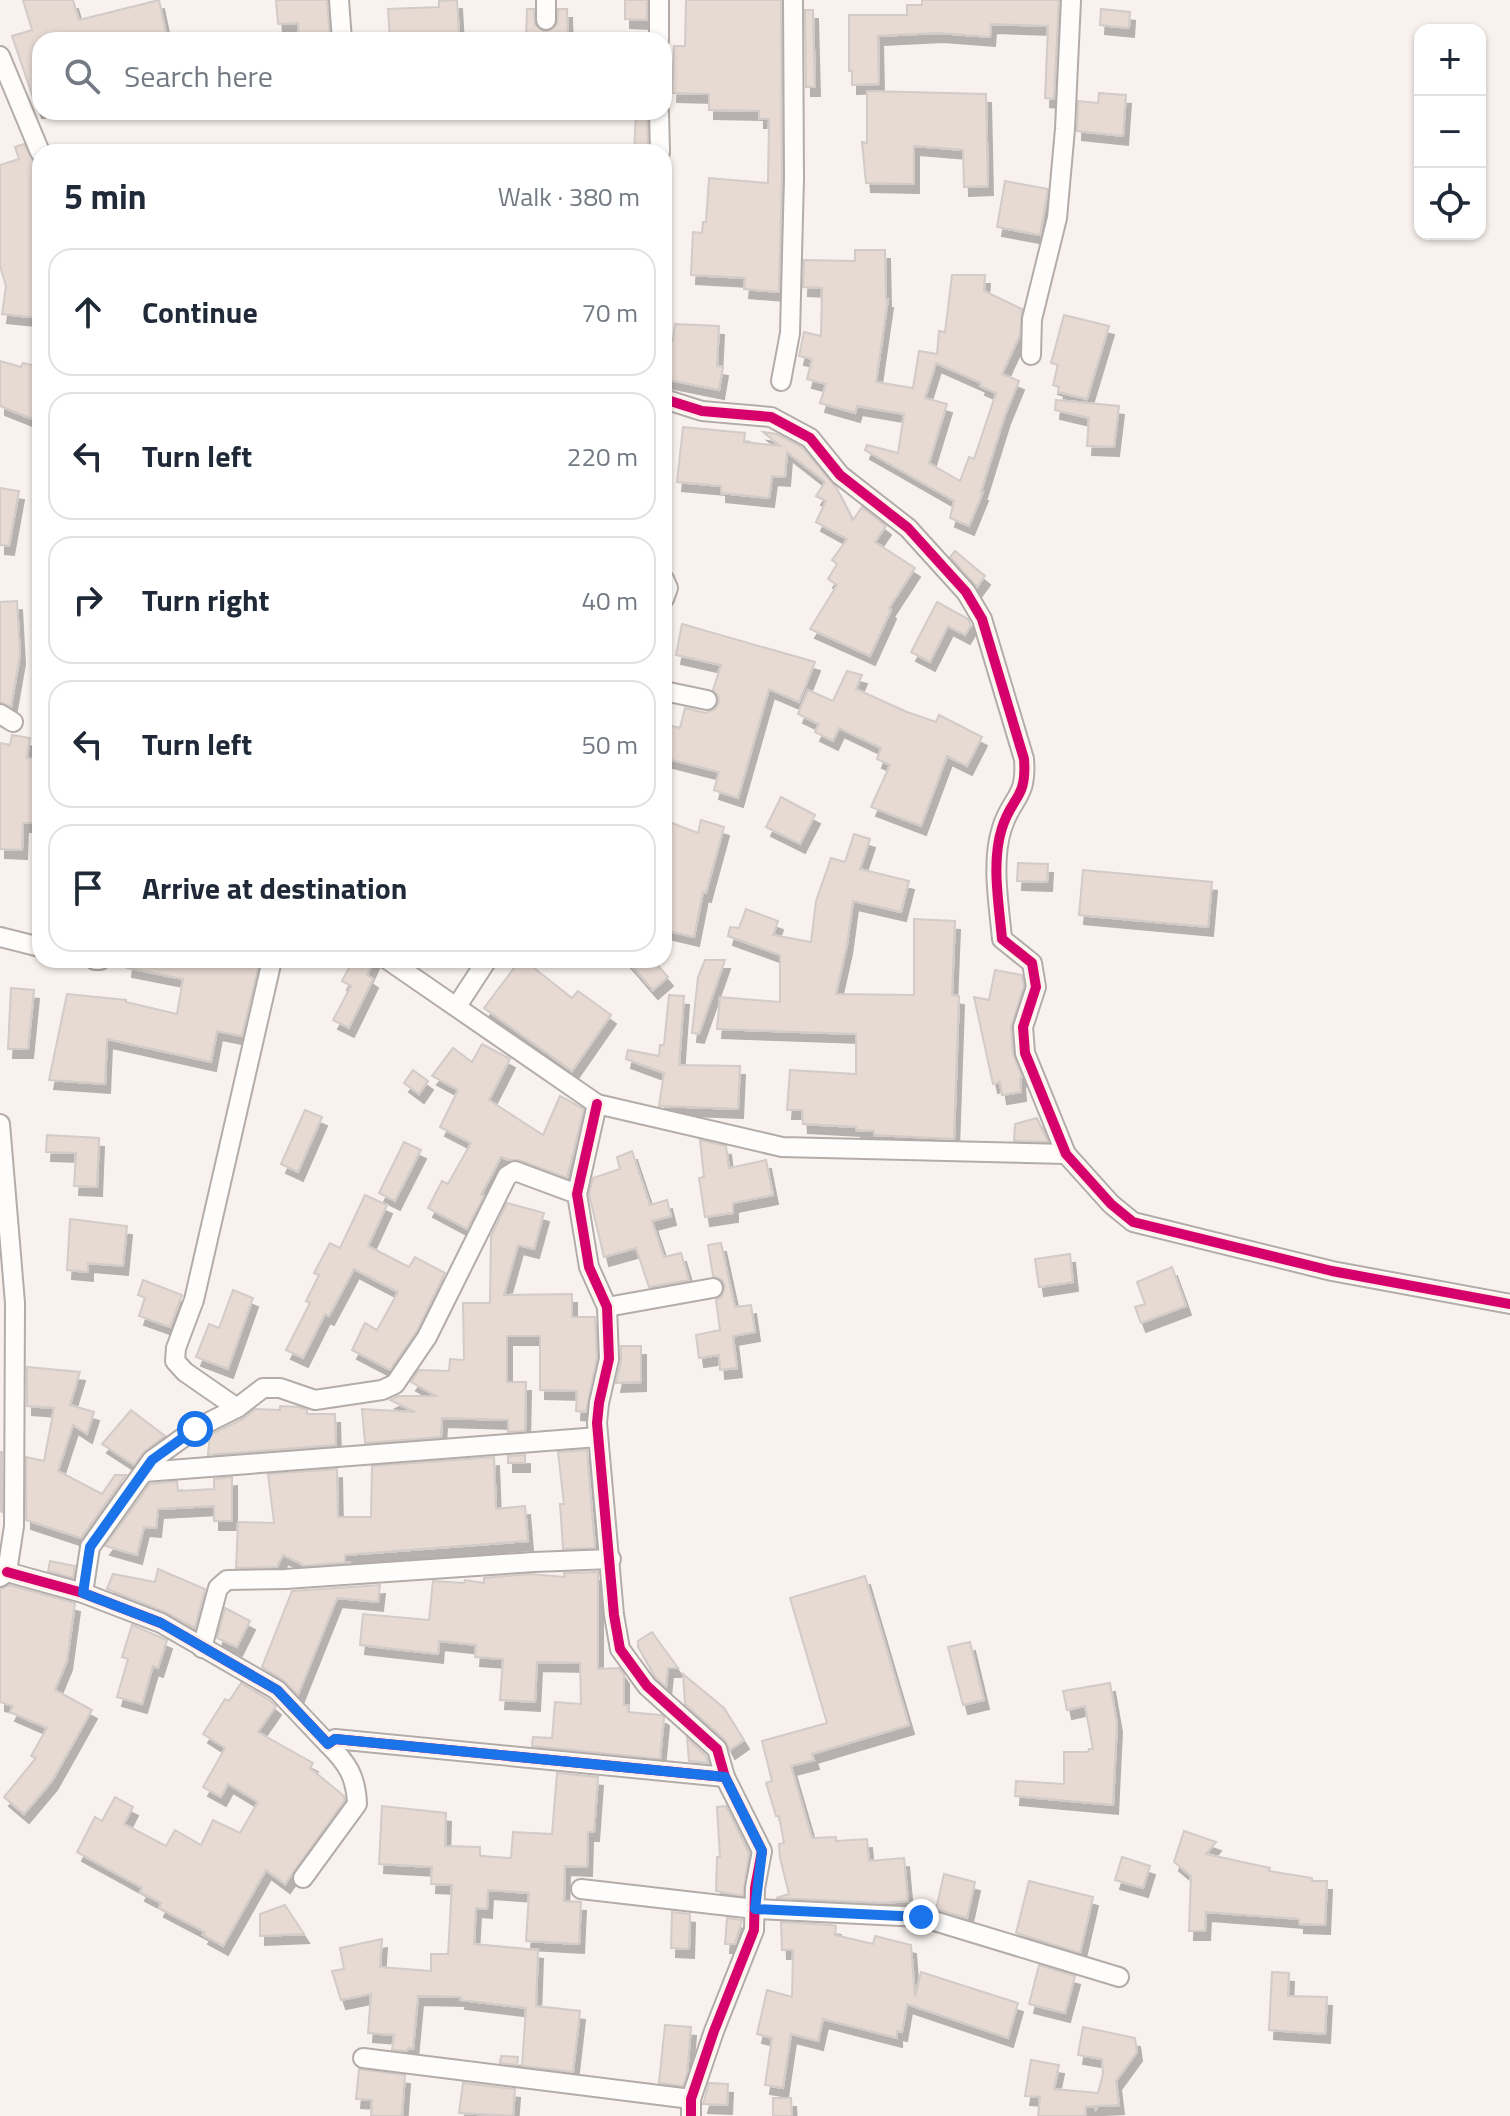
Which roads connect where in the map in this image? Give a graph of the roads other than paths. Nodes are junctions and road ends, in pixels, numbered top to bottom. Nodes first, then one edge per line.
1 (339, 0) edge
2 (546, 0) edge
3 (659, 0) edge
4 (793, 0) edge
5 (1071, 0) edge
6 (546, 20) dead end
7 (341, 32) edge
8 (659, 32) edge
9 (0, 56) edge
10 (659, 120) edge
11 (37, 144) edge
12 (660, 144) edge
13 (1031, 355) dead end
14 (781, 381) dead end
15 (672, 402) edge
16 (672, 693) edge
17 (707, 700) dead end
18 (0, 937) edge
19 (32, 945) edge
20 (270, 968) edge
21 (400, 968) edge
22 (482, 968) edge
23 (457, 1006) junction
24 (597, 1104) junction
25 (0, 1124) edge
26 (1066, 1154) junction
27 (577, 1194) junction
28 (713, 1288) dead end
29 (1510, 1304) edge
30 (607, 1307) junction
31 (237, 1408) junction
32 (598, 1437) junction
33 (144, 1472) junction
34 (611, 1559) junction
35 (4, 1574) edge
36 (83, 1593) junction
37 (202, 1648) junction
38 (328, 1744) junction
39 (725, 1777) junction
40 (303, 1878) dead end
41 (581, 1889) dead end
42 (755, 1909) junction
43 (1119, 1977) dead end
44 (363, 2058) dead end
45 (691, 2108) edge

1 - 7 street
2 - 6 street
3 - 8 street
4 - 14 street
5 - 13 street
9 - 11 street
10 - 12 street
15 - 26 street
16 - 17 street
18 - 19 street
20 - 31 street
21 - 23 street
22 - 23 street
23 - 24 street
24 - 26 street
24 - 27 street
25 - 35 street
26 - 29 street
27 - 30 street
27 - 31 street
28 - 30 street
30 - 32 street
31 - 33 street
32 - 33 street
32 - 34 street
33 - 36 street
34 - 37 street
34 - 39 street
35 - 36 street
36 - 37 street
37 - 38 street
38 - 39 street
38 - 40 street
39 - 42 street
41 - 42 street
42 - 43 street
42 - 45 street
44 - 45 street

